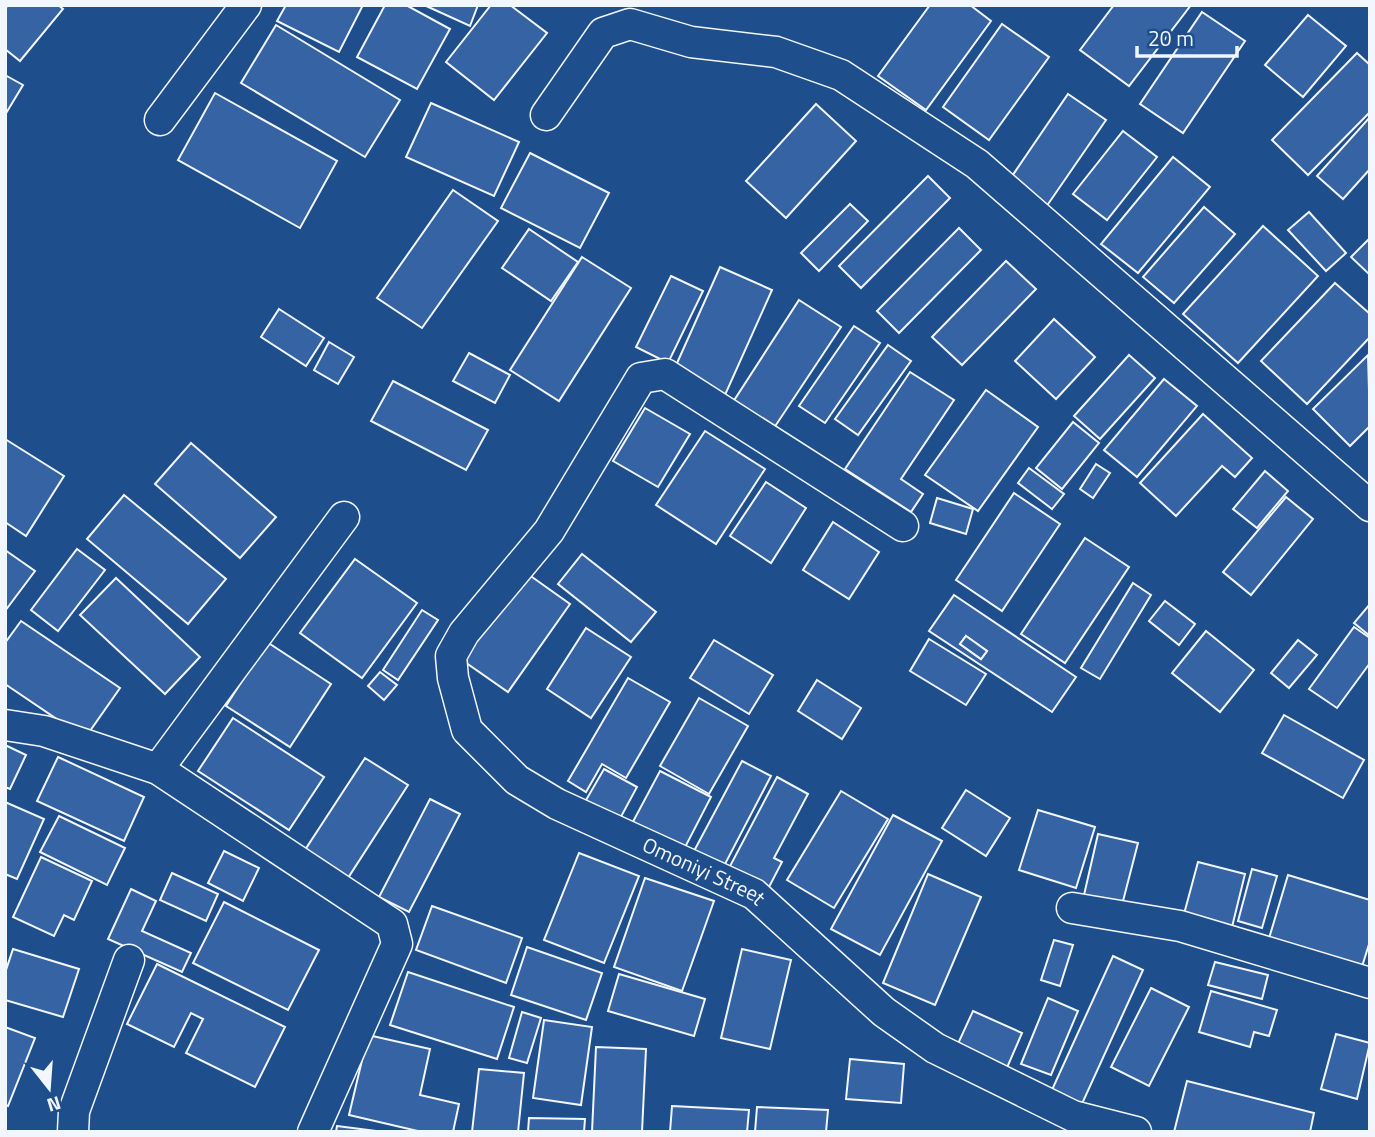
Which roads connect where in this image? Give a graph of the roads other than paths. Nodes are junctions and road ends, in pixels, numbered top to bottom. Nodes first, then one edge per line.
1 (247, 5) edge
2 (546, 115) dead end
3 (160, 120) dead end
4 (1370, 506) edge
5 (344, 517) dead end
6 (903, 526) dead end
7 (5, 724) edge
8 (158, 769) junction
9 (1072, 908) dead end
10 (129, 960) dead end
11 (1370, 983) edge
12 (73, 1132) edge
13 (313, 1132) edge
14 (1136, 1132) edge

1 - 3 street
2 - 4 street
5 - 8 street
6 - 14 street, Omoniyi Street
7 - 8 street
8 - 13 street
9 - 11 street
10 - 12 street

